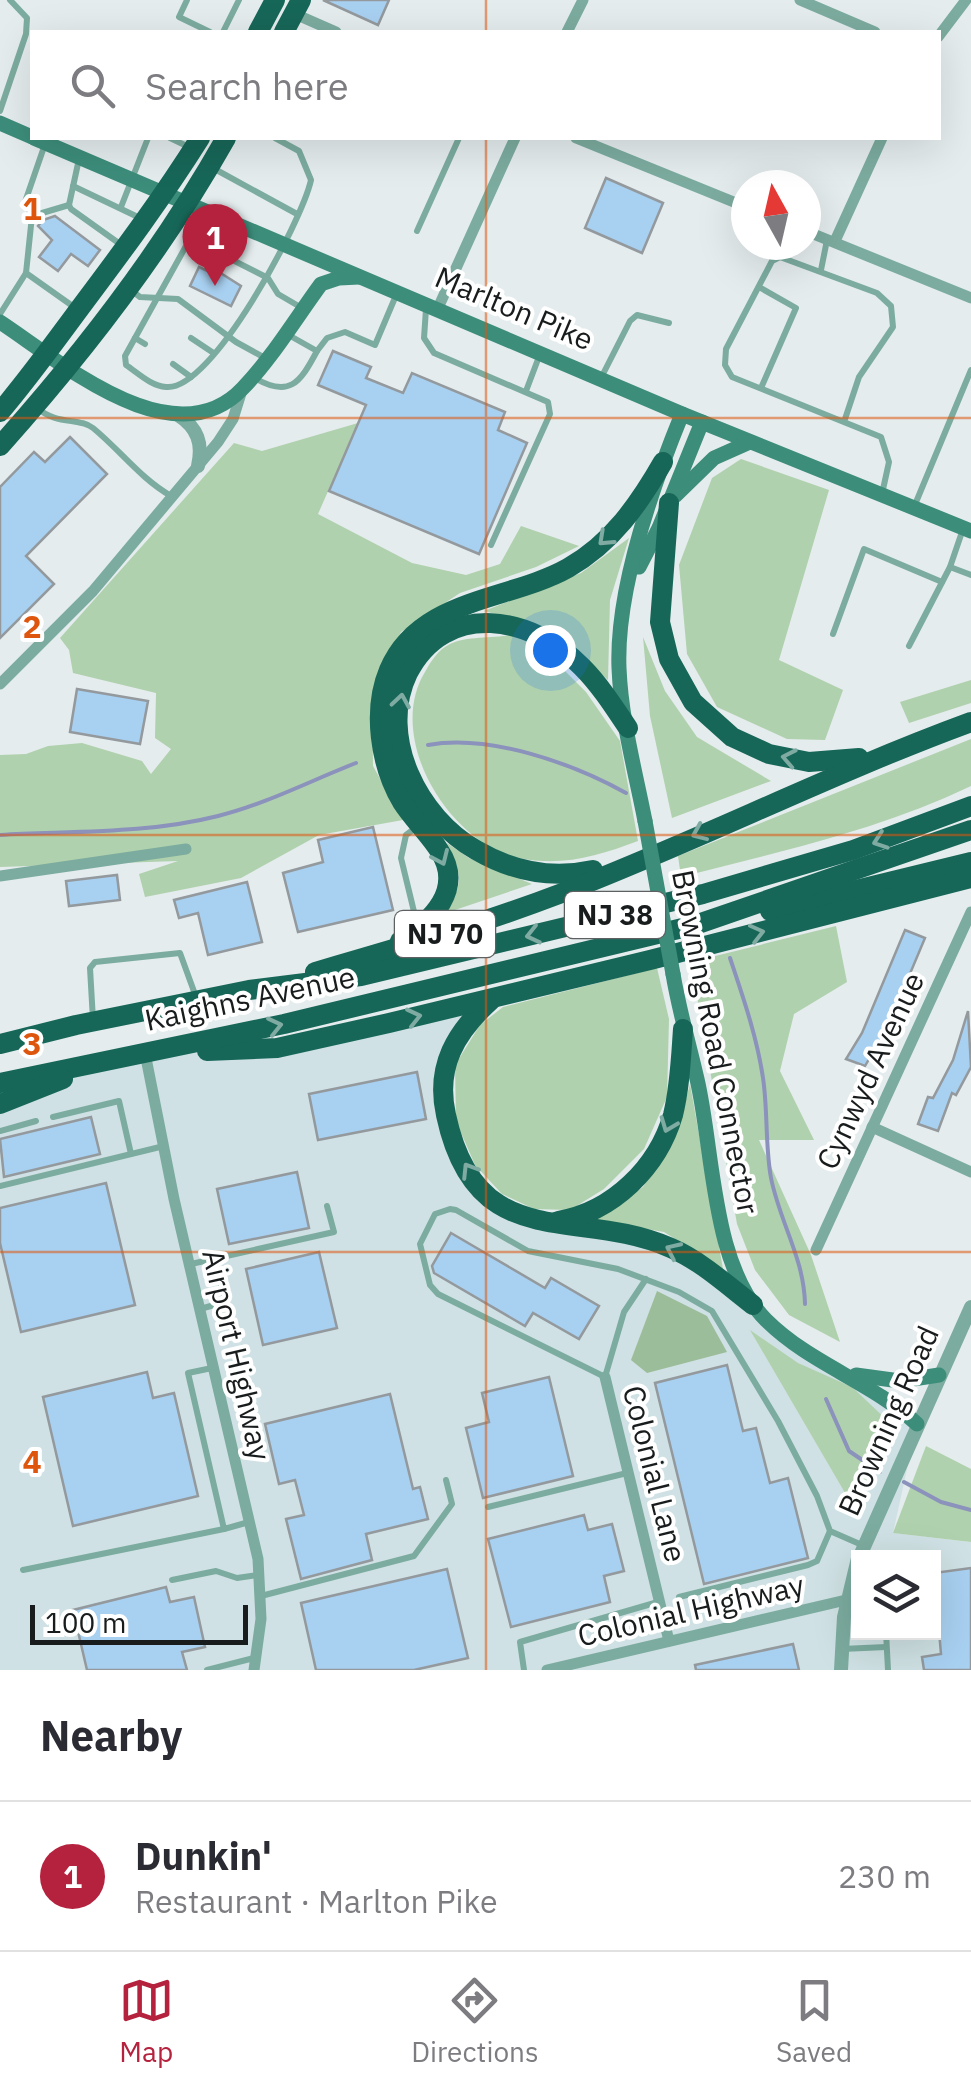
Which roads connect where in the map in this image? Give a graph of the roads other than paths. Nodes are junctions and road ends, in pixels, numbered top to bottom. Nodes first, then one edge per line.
1 (10, 0) edge
2 (187, 0) edge
3 (239, 0) edge
4 (583, 0) edge
5 (800, 0) edge
6 (966, 0) edge
7 (272, 1) edge
8 (294, 16) edge
9 (206, 30) edge
10 (225, 30) edge
11 (259, 30) edge
12 (331, 30) edge
13 (568, 30) edge
14 (870, 30) edge
15 (941, 33) edge
16 (0, 111) edge
17 (0, 123) edge
18 (30, 136) edge
19 (37, 140) edge
20 (39, 140) edge
21 (147, 140) edge
22 (225, 140) edge
23 (278, 140) edge
24 (458, 140) edge
25 (514, 140) edge
26 (581, 140) edge
27 (881, 140) edge
28 (196, 143) edge
29 (80, 158) junction
30 (210, 166) junction
31 (131, 180) junction
32 (73, 186) junction
33 (165, 194) junction
34 (731, 201) edge
35 (190, 202) junction
36 (69, 205) junction
37 (121, 207) junction
38 (297, 214) junction
39 (32, 216) junction
40 (146, 221) junction
41 (416, 231) dead end
42 (821, 237) edge
43 (832, 241) junction
44 (284, 242) junction
45 (126, 248) junction
46 (313, 254) junction
47 (821, 270) junction
48 (26, 274) junction
49 (268, 278) junction
50 (363, 278) junction
51 (321, 284) junction
52 (759, 286) junction
53 (128, 288) junction
54 (398, 291) junction
55 (160, 297) junction
56 (971, 298) edge
57 (432, 306) junction
58 (303, 308) junction
59 (79, 310) junction
60 (152, 310) junction
61 (0, 314) edge
62 (164, 318) dead end
63 (0, 322) edge
64 (668, 323) dead end
65 (285, 333) junction
66 (227, 335) junction
67 (136, 338) junction
68 (191, 338) dead end
69 (145, 344) dead end
70 (317, 350) junction
71 (212, 352) junction
72 (541, 353) junction
73 (48, 354) junction
74 (266, 358) junction
75 (172, 364) dead end
76 (67, 367) junction
77 (971, 370) edge
78 (191, 377) junction
79 (600, 379) junction
80 (247, 383) junction
81 (760, 388) junction
82 (526, 390) junction
83 (35, 406) junction
84 (0, 412) edge
85 (682, 414) junction
86 (178, 416) junction
87 (702, 422) junction
88 (844, 422) junction
89 (750, 442) junction
90 (0, 446) edge
91 (663, 462) junction
92 (198, 466) junction
93 (882, 495) junction
94 (172, 497) junction
95 (669, 502) junction
96 (913, 508) junction
97 (967, 530) edge
98 (491, 545) dead end
99 (950, 566) junction
100 (971, 575) edge
101 (942, 582) junction
102 (630, 584) junction
103 (833, 634) dead end
104 (909, 646) dead end
105 (0, 684) edge
106 (971, 722) edge
107 (628, 728) junction
108 (886, 754) junction
109 (971, 806) edge
110 (419, 825) junction
111 (971, 830) edge
112 (186, 850) dead end
113 (634, 861) junction
114 (971, 862) edge
115 (0, 876) edge
116 (971, 878) edge
117 (971, 912) edge
118 (695, 926) junction
119 (418, 929) junction
120 (379, 954) junction
121 (249, 990) junction
122 (492, 999) junction
123 (197, 1001) junction
124 (84, 1023) junction
125 (683, 1029) junction
126 (0, 1032) edge
127 (0, 1044) edge
128 (145, 1053) junction
129 (101, 1063) junction
130 (0, 1083) edge
131 (0, 1104) edge
132 (54, 1117) dead end
133 (36, 1122) dead end
134 (872, 1127) junction
135 (0, 1130) edge
136 (164, 1146) junction
137 (131, 1154) junction
138 (971, 1172) edge
139 (0, 1186) edge
140 (327, 1206) dead end
141 (546, 1223) junction
142 (816, 1250) dead end
143 (215, 1259) junction
144 (190, 1265) junction
145 (646, 1280) junction
146 (753, 1305) junction
147 (971, 1307) edge
148 (200, 1309) junction
149 (214, 1368) junction
150 (842, 1371) junction
151 (939, 1375) junction
152 (605, 1376) junction
153 (917, 1424) junction
154 (628, 1473) junction
155 (446, 1480) dead end
156 (488, 1507) dead end
157 (249, 1522) junction
158 (224, 1528) junction
159 (830, 1531) junction
160 (855, 1550) edge
161 (864, 1550) edge
162 (23, 1570) dead end
163 (260, 1575) junction
164 (172, 1580) dead end
165 (851, 1586) edge
166 (261, 1596) junction
167 (678, 1597) dead end
168 (846, 1600) junction
169 (659, 1601) junction
170 (886, 1640) edge
171 (669, 1641) junction
172 (886, 1646) junction
173 (841, 1649) junction
174 (255, 1664) edge
175 (582, 1666) edge
176 (207, 1670) edge
177 (524, 1670) edge
178 (547, 1670) edge
179 (841, 1670) edge
180 (888, 1670) edge

1 - 16 lane
2 - 9 lane
3 - 10 lane
4 - 13 street
5 - 14 street
6 - 15 street
7 - 11 highway
8 - 12 street
17 - 18 main road, Marlton Pike
19 - 39 lane
20 - 29 main road, Marlton Pike
21 - 31 lane
22 - 30 highway
23 - 38 lane
24 - 41 lane
25 - 57 street
26 - 34 street
27 - 43 street
28 - 33 highway
29 - 31 main road, Marlton Pike
29 - 32 lane
30 - 35 highway
30 - 38 lane
31 - 33 main road, Marlton Pike
31 - 37 lane
32 - 36 lane
32 - 37 lane
33 - 35 main road, Marlton Pike
33 - 40 highway
35 - 44 main road, Marlton Pike
35 - 53 highway
36 - 39 lane
36 - 45 lane
37 - 40 lane
38 - 44 lane
39 - 48 lane
40 - 45 highway
42 - 43 street
43 - 47 lane
43 - 56 street
44 - 46 main road, Marlton Pike
44 - 49 lane
45 - 59 highway
46 - 50 main road, Marlton Pike
46 - 51 main road
47 - 52 lane
47 - 88 lane
48 - 59 lane
48 - 61 lane
49 - 55 lane
49 - 58 lane
49 - 66 lane
50 - 51 main road
50 - 54 main road, Marlton Pike
51 - 58 main road
52 - 81 lane
52 - 81 lane
53 - 55 lane
53 - 76 highway
54 - 57 main road, Marlton Pike
54 - 70 lane
55 - 60 lane
55 - 66 lane
57 - 72 main road, Marlton Pike
57 - 82 lane
58 - 65 main road
59 - 73 highway
60 - 62 lane
60 - 67 lane
63 - 73 main road
64 - 79 lane
65 - 70 lane
65 - 74 main road
66 - 71 lane
66 - 74 lane
67 - 69 lane
67 - 78 lane
68 - 71 lane
70 - 80 lane
71 - 78 lane
72 - 79 main road, Marlton Pike
72 - 82 lane
73 - 76 main road
73 - 84 highway
74 - 80 main road
75 - 78 lane
76 - 83 highway
76 - 86 main road
77 - 96 lane
79 - 85 main road, Marlton Pike
80 - 86 main road
80 - 92 street
81 - 88 lane
82 - 98 lane
83 - 90 highway
83 - 94 lane
85 - 87 main road, Marlton Pike
85 - 91 main road, Browning Road Connector
86 - 92 street
87 - 89 main road, Marlton Pike
87 - 95 main road, Browning Road Connector
88 - 93 lane
89 - 93 main road, Marlton Pike
89 - 95 main road
91 - 102 main road, Browning Road Connector
91 -> 110 highway
92 - 94 street
93 - 96 main road, Marlton Pike
94 - 105 street
95 - 102 main road, Browning Road Connector
108 -> 95 highway
96 - 97 main road, Marlton Pike
97 - 99 lane
99 - 100 lane
99 - 101 lane
101 - 103 lane
101 - 104 lane
102 - 107 main road, Browning Road Connector
106 - 108 highway, NJ 70
113 -> 107 highway
107 - 125 main road, Browning Road Connector, bridge
108 -> 113 highway, NJ 70
109 -> 121 highway, Kaighns Avenue / NJ 38
110 - 119 lane
110 -> 119 highway
111 - 118 highway, Kaighns Avenue / NJ 38
112 - 115 street
113 - 120 highway, NJ 70
114 - 118 highway
122 -> 116 highway
117 - 134 street, Cynwyd Avenue
128 -> 118 highway, Kaighns Avenue / NJ 38
119 - 120 highway
120 - 121 highway, NJ 70
121 - 123 highway, Kaighns Avenue / NJ 38
128 -> 122 highway
141 -> 122 highway
123 - 124 highway, Kaighns Avenue / NJ 38
123 - 124 lane
124 - 126 highway
124 - 127 highway, Kaighns Avenue / NJ 38
125 -> 141 highway
125 - 146 main road, Browning Road Connector
128 - 129 highway, Kaighns Avenue / NJ 38
128 - 136 street, Airport Highway
129 - 130 highway, Kaighns Avenue / NJ 38
129 - 131 highway
132 - 137 lane
133 - 135 lane
134 - 138 street
134 - 142 street, Cynwyd Avenue
136 - 137 lane
136 - 144 street, Airport Highway
137 - 139 lane
140 - 143 lane
146 -> 141 highway
143 - 144 lane
143 - 148 lane
144 - 148 street, Airport Highway
145 - 152 lane
145 - 152 lane
145 - 159 lane
146 - 150 main road, Browning Road Connector
147 - 151 street, Browning Road
148 - 149 street, Airport Highway
149 - 157 street, Airport Highway
149 - 158 lane
150 - 151 main road
150 - 153 main road, Browning Road Connector
151 - 153 street, Browning Road
152 - 154 street, Colonial Lane
153 - 161 street, Browning Road
154 - 156 lane
154 - 169 street, Colonial Lane
155 - 166 lane
157 - 158 lane
157 - 163 street, Airport Highway
158 - 162 lane
159 - 160 lane
159 - 167 lane
163 - 164 lane
163 - 166 street, Airport Highway
165 - 168 street, Browning Road
166 - 174 street, Airport Highway
168 - 171 street, Colonial Highway
168 - 173 street, Browning Road
169 - 171 street, Colonial Lane
169 - 177 lane
170 - 172 lane
171 - 175 street, Colonial Highway
172 - 173 lane
172 - 180 lane
173 - 179 street, Browning Road
174 - 176 lane
175 - 178 street, Colonial Highway

